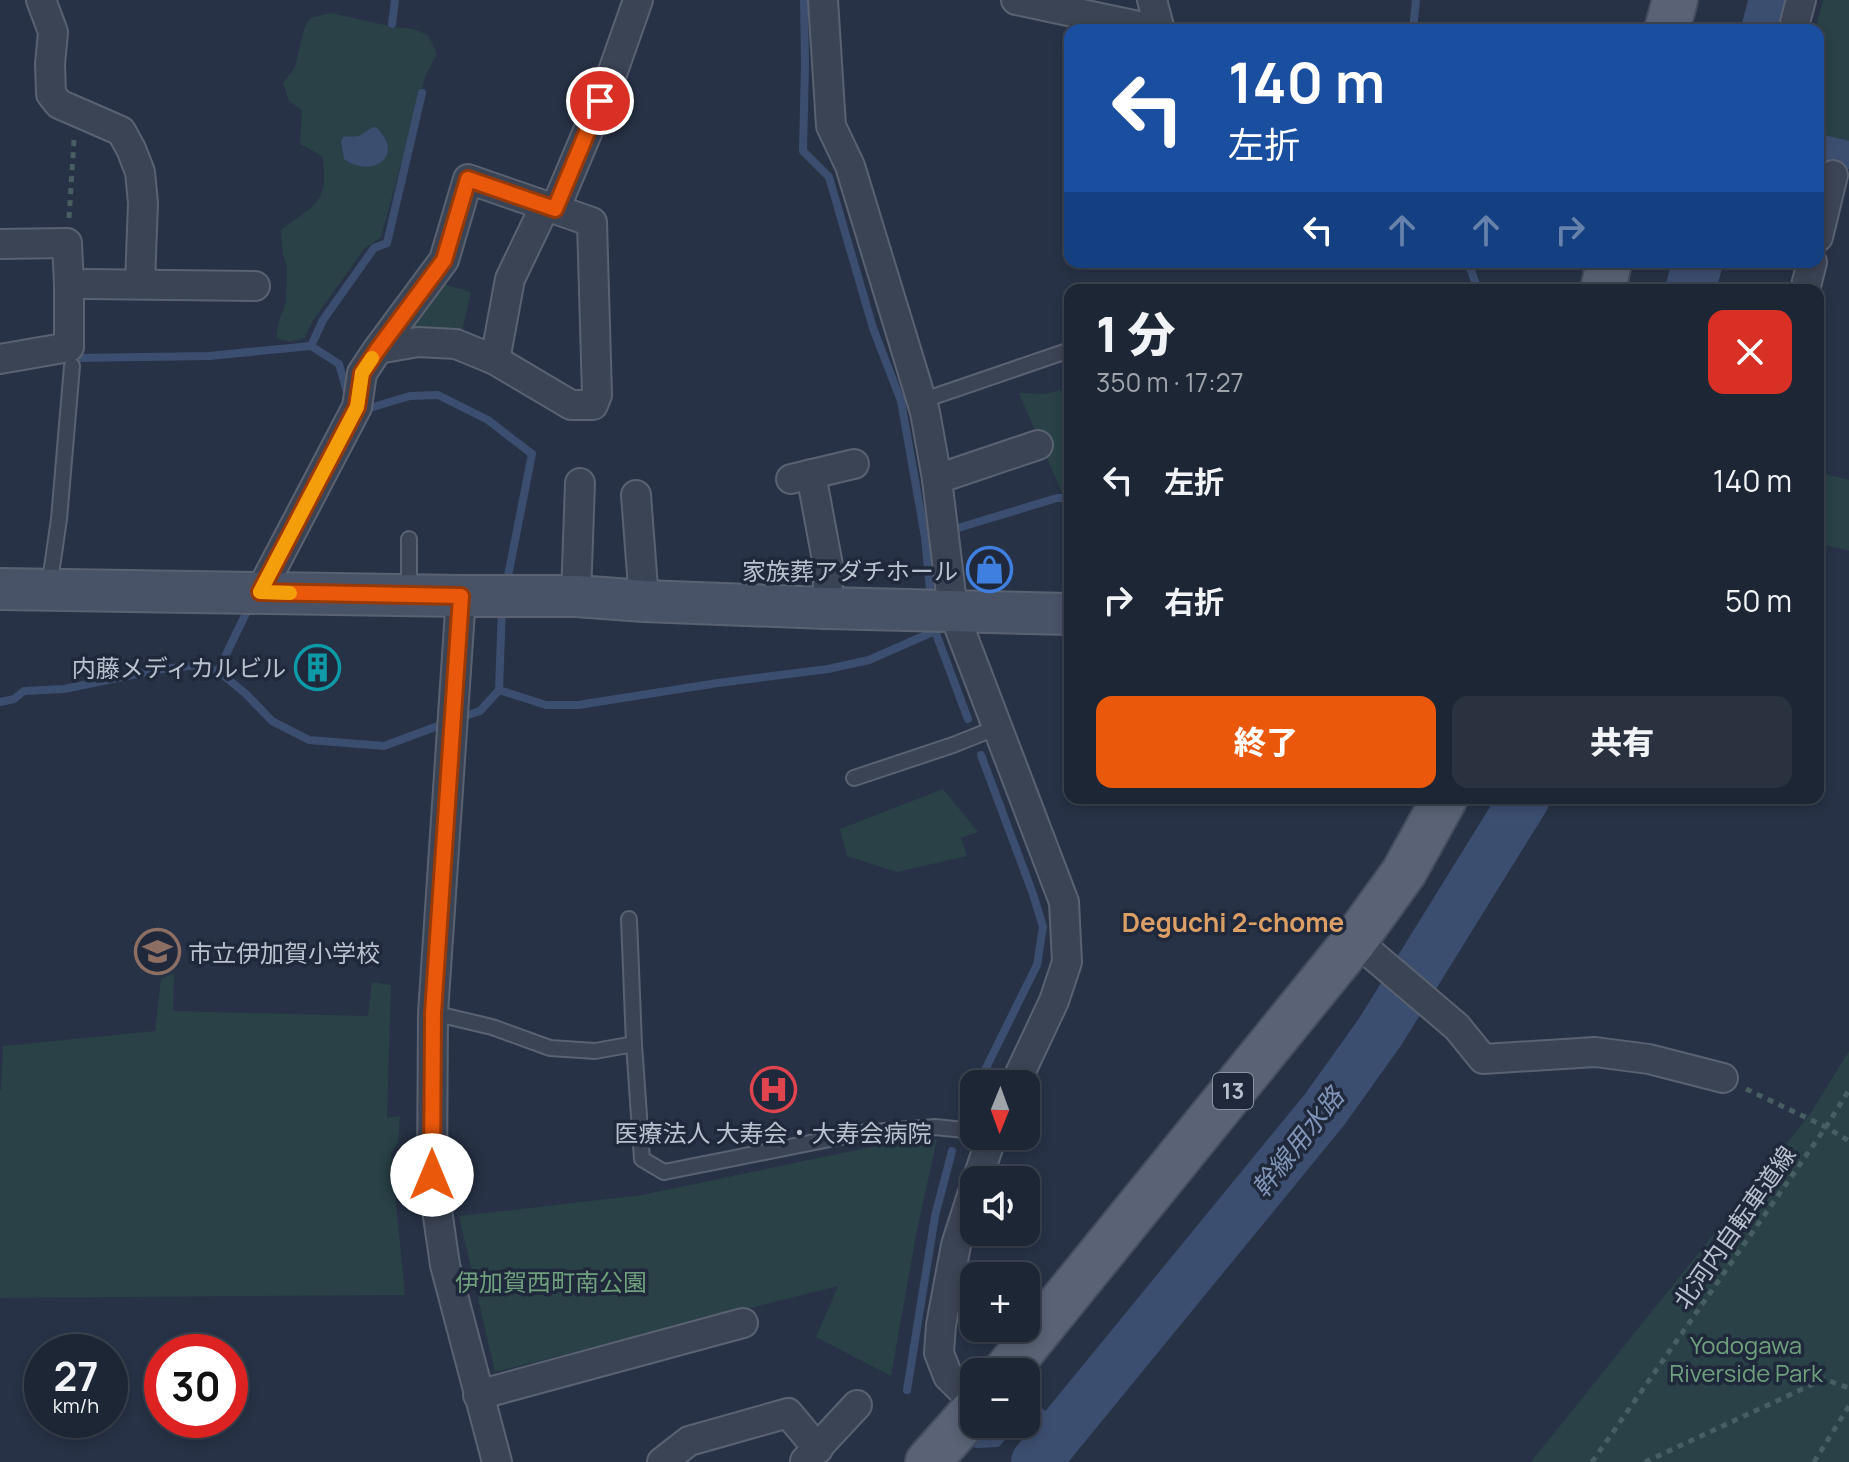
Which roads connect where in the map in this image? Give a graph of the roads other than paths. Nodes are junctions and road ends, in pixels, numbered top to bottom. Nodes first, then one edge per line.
1 (41, 0) edge
2 (638, 0) edge
3 (823, 0) edge
4 (1016, 0) edge
5 (1152, 0) edge
6 (1675, 0) edge
7 (1801, 0) edge
8 (1067, 6) edge
9 (1135, 24) edge
10 (1157, 24) edge
11 (1669, 24) edge
12 (1795, 24) edge
13 (1833, 175) edge
14 (550, 207) junction
15 (1824, 212) edge
16 (0, 244) edge
17 (140, 283) junction
18 (86, 284) dead end
19 (255, 286) dead end
20 (378, 349) junction
21 (1064, 352) edge
22 (0, 359) edge
23 (495, 360) junction
24 (72, 366) dead end
25 (921, 401) junction
26 (1038, 445) dead end
27 (854, 464) dead end
28 (937, 479) junction
29 (580, 483) dead end
30 (636, 495) dead end
31 (409, 539) dead end
32 (0, 589) edge
33 (49, 589) junction
34 (260, 592) junction
35 (409, 595) junction
36 (461, 596) junction
37 (576, 596) junction
38 (644, 601) junction
39 (826, 608) junction
40 (953, 611) junction
41 (1064, 614) edge
42 (998, 727) junction
43 (854, 778) dead end
44 (1442, 804) edge
45 (629, 919) dead end
46 (1362, 946) junction
47 (433, 1013) junction
48 (634, 1044) junction
49 (1022, 1070) edge
50 (1723, 1078) road end
51 (960, 1131) edge
52 (960, 1233) edge
53 (743, 1323) dead end
54 (1017, 1358) edge
55 (960, 1388) edge
56 (478, 1395) junction
57 (857, 1405) dead end
58 (960, 1426) edge
59 (811, 1455) edge
60 (497, 1462) edge
61 (662, 1462) edge
62 (928, 1462) edge

1 - 17 street
2 - 14 street
3 - 25 street
4 - 8 street
5 - 10 street
6 - 11 main road
7 - 12 street
8 - 9 street
13 - 15 street
14 - 20 street
14 - 23 street
14 - 23 street
16 - 22 street
17 - 18 street
17 - 19 street
20 - 23 street
20 - 34 street
21 - 25 lane
24 - 33 lane
25 - 28 street
26 - 28 street
27 - 39 street
28 - 40 street
29 - 37 street
30 - 38 street
31 - 35 lane
32 - 33 street
33 - 34 street
34 - 35 street
35 - 36 street
36 - 37 street
36 - 47 street
37 - 38 street
38 - 39 street
39 - 40 street
40 - 41 street
40 - 42 street
42 - 43 lane
42 - 49 street
44 - 46 main road, 13
45 - 48 lane
46 - 50 street
46 - 54 main road, 13
47 - 48 lane
47 - 56 street
48 - 51 lane
52 - 55 street
53 - 56 street
56 - 60 street
57 - 59 street
58 - 62 main road
59 - 61 street

